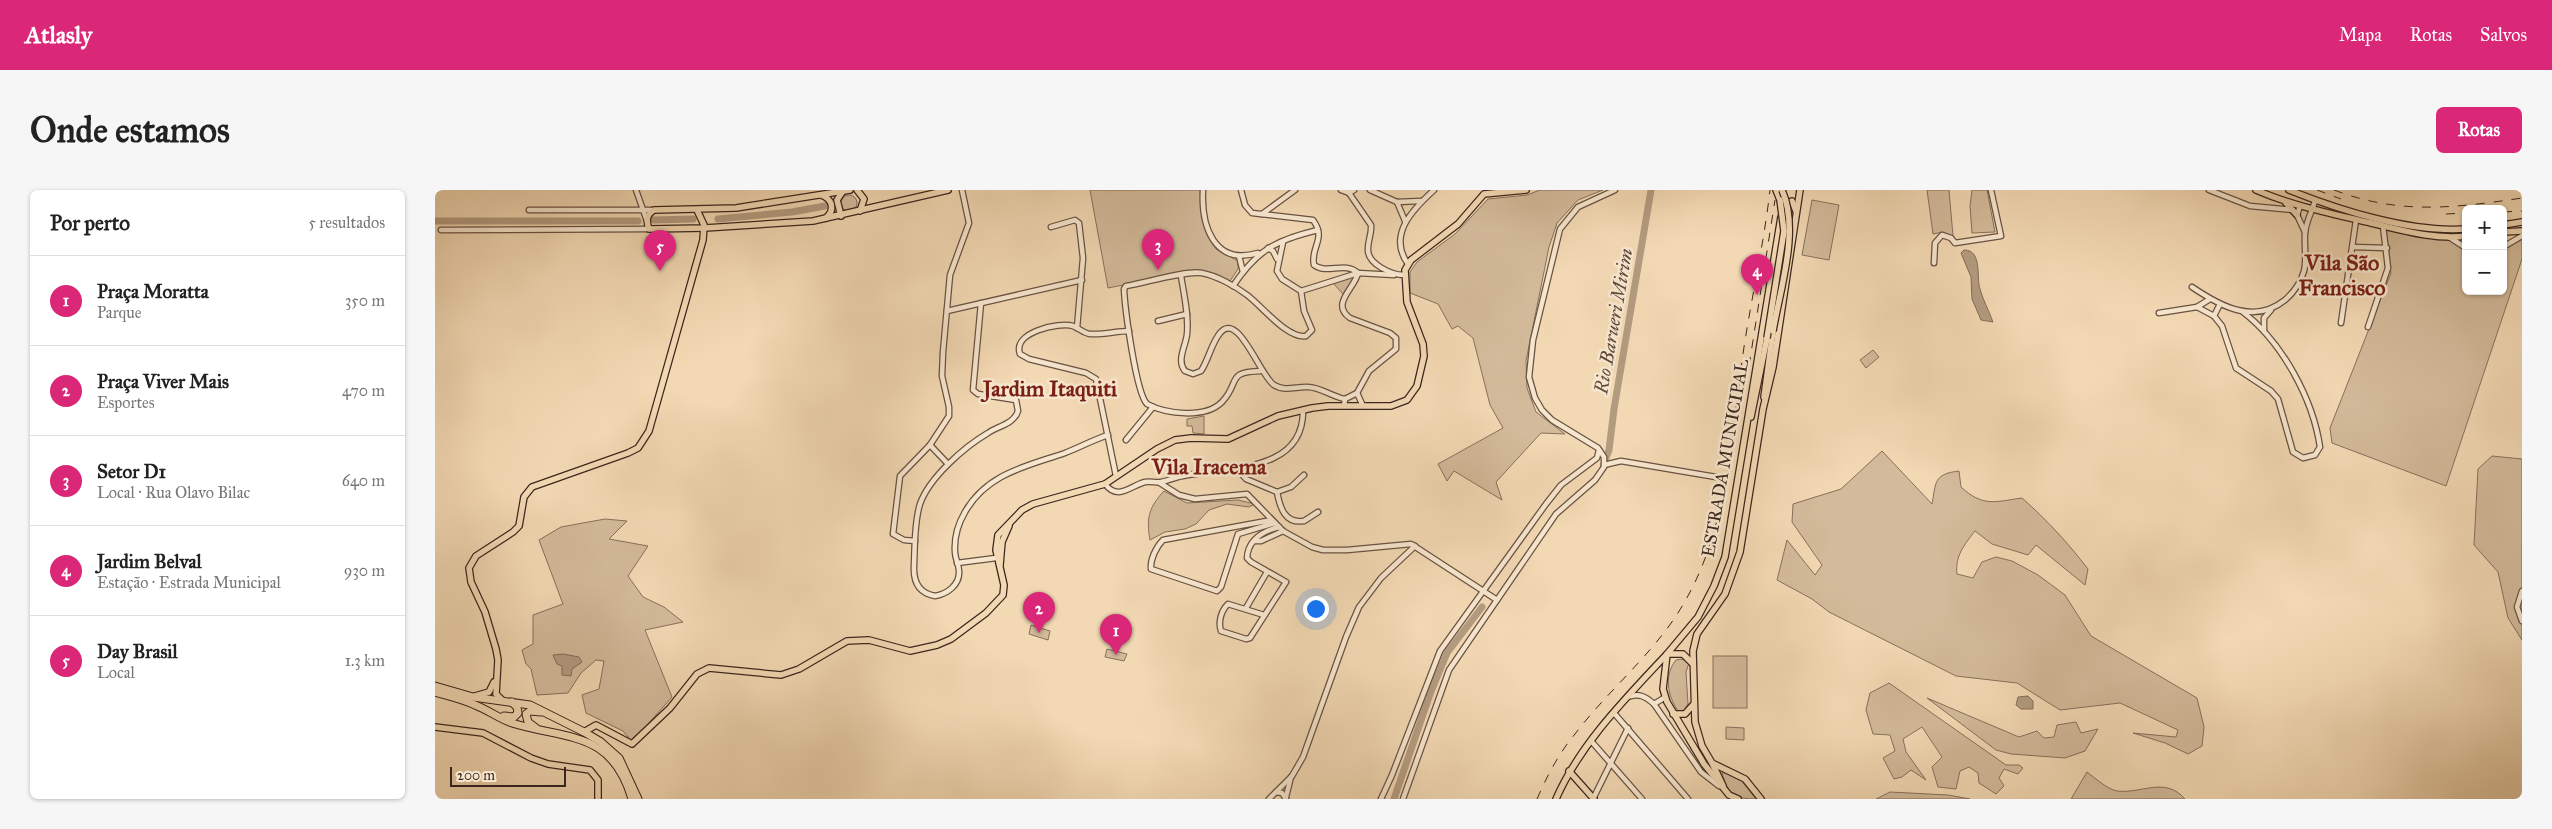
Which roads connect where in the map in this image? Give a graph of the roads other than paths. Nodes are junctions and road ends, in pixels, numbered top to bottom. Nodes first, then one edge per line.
1 (636, 190) edge
2 (857, 190) edge
3 (948, 190) edge
4 (962, 190) edge
5 (1203, 190) edge
6 (1241, 190) edge
7 (1295, 190) edge
8 (1341, 190) edge
9 (1370, 190) edge
10 (1434, 190) edge
11 (1526, 190) edge
12 (1615, 190) edge
13 (1776, 190) edge
14 (1784, 190) edge
15 (1799, 190) edge
16 (1991, 190) edge
17 (2209, 190) edge
18 (2256, 190) edge
19 (2284, 190) edge
20 (846, 191) edge
21 (1351, 191) edge
22 (1516, 191) edge
23 (2290, 191) edge
24 (1485, 192) edge
25 (2267, 192) edge
26 (821, 195) junction
27 (1422, 200) junction
28 (2313, 200) junction
29 (2285, 201) junction
30 (1397, 202) junction
31 (838, 204) junction
32 (1784, 204) junction
33 (2301, 207) junction
34 (2312, 209) junction
35 (529, 210) dead end
36 (643, 210) junction
37 (654, 210) junction
38 (697, 210) junction
39 (860, 211) junction
40 (2295, 212) junction
41 (850, 213) junction
42 (1262, 214) junction
43 (841, 216) junction
44 (1797, 216) junction
45 (825, 220) junction
46 (2356, 220) junction
47 (1405, 221) junction
48 (647, 222) junction
49 (2522, 222) edge
50 (2507, 224) edge
51 (2383, 226) junction
52 (1051, 227) dead end
53 (705, 228) junction
54 (649, 229) junction
55 (2462, 229) edge
56 (441, 230) dead end
57 (1318, 230) junction
58 (2522, 231) edge
59 (2507, 232) edge
60 (2305, 234) junction
61 (2462, 236) edge
62 (2522, 236) edge
63 (2449, 237) junction
64 (1283, 242) junction
65 (2462, 245) edge
66 (2507, 245) edge
67 (2353, 247) junction
68 (1268, 248) junction
69 (2387, 248) junction
70 (1260, 252) junction
71 (1239, 256) junction
72 (1245, 256) junction
73 (1277, 263) junction
74 (1935, 263) dead end
75 (1249, 264) junction
76 (1408, 264) junction
77 (1243, 272) junction
78 (1358, 273) junction
79 (1395, 275) junction
80 (1404, 275) junction
81 (1181, 276) junction
82 (1082, 280) junction
83 (1233, 286) junction
84 (2191, 287) dead end
85 (1301, 291) junction
86 (2210, 299) junction
87 (981, 303) junction
88 (2220, 304) junction
89 (2197, 307) junction
90 (2273, 308) junction
91 (947, 311) junction
92 (2243, 312) junction
93 (2159, 313) dead end
94 (1187, 314) junction
95 (2214, 316) junction
96 (1157, 321) dead end
97 (2341, 323) dead end
98 (2368, 326) dead end
99 (1077, 328) junction
100 (1129, 331) junction
101 (2264, 331) junction
102 (1261, 371) junction
103 (1357, 393) junction
104 (1344, 402) junction
105 (1363, 406) junction
106 (1153, 407) junction
107 (1763, 409) junction
108 (1303, 410) junction
109 (1108, 435) junction
110 (1745, 435) junction
111 (1126, 440) dead end
112 (930, 445) junction
113 (1599, 450) junction
114 (949, 464) junction
115 (1604, 464) junction
116 (1236, 468) junction
117 (1304, 475) dead end
118 (1117, 476) junction
119 (1716, 478) dead end
120 (1160, 483) junction
121 (1105, 484) junction
122 (1277, 492) junction
123 (1318, 512) dead end
124 (1016, 516) junction
125 (1277, 525) junction
126 (1241, 529) junction
127 (1264, 532) junction
128 (1268, 536) junction
129 (915, 541) junction
130 (1254, 541) junction
131 (1415, 546) junction
132 (997, 558) junction
133 (957, 562) junction
134 (1000, 571) junction
135 (1267, 572) junction
136 (2522, 591) edge
137 (1483, 592) junction
138 (1497, 600) junction
139 (1246, 608) junction
140 (1264, 615) junction
141 (2522, 621) edge
142 (1667, 654) junction
143 (1693, 664) junction
144 (496, 678) junction
145 (435, 686) edge
146 (435, 692) edge
147 (473, 697) junction
148 (1626, 698) junction
149 (1664, 698) junction
150 (502, 700) junction
151 (512, 702) junction
152 (1694, 703) junction
153 (1654, 704) junction
154 (1614, 713) junction
155 (1673, 714) junction
156 (499, 716) junction
157 (553, 716) junction
158 (435, 727) edge
159 (1627, 728) junction
160 (538, 729) junction
161 (584, 732) junction
162 (1592, 742) junction
163 (1692, 746) junction
164 (1683, 748) junction
165 (1611, 762) junction
166 (1712, 763) junction
167 (1569, 771) junction
168 (1291, 776) junction
169 (1719, 786) junction
170 (1275, 792) junction
171 (1728, 797) edge
172 (1269, 798) edge
173 (1286, 798) edge
174 (597, 799) edge
175 (632, 799) edge
176 (638, 799) edge
177 (1382, 799) edge
178 (1403, 799) edge
179 (1556, 799) edge
180 (1593, 799) edge
181 (1642, 799) edge
182 (1688, 799) edge
183 (1738, 799) edge
184 (1761, 799) edge

1 - 36 street
2 - 39 main road
3 - 39 main road
4 - 91 street
5 - 71 street
6 - 42 street
7 - 42 street
8 - 21 street
9 - 30 street
10 - 27 street
11 - 22 main road
12 - 113 street
13 - 110 main road, bridge
14 - 32 main road, ESTRADA MUNICIPAL
14 - 107 main road, bridge
15 - 44 main road
16 - 74 street
17 - 40 street
18 - 25 main road
19 - 23 main road
20 - 26 main road
20 - 31 main road
21 - 79 street
22 - 24 main road
23 - 28 main road
24 - 76 main road
25 - 29 main road
26 - 38 main road
26 - 45 main road
27 - 30 street
27 - 47 street
28 - 33 main road
28 - 34 street
28 - 55 main road
29 - 33 main road
29 - 40 main road
30 - 47 street
31 - 41 main road
31 - 43 main road
32 - 44 main road
32 - 110 main road, ESTRADA MUNICIPAL
33 - 34 main road
33 - 40 street
34 - 46 main road
34 - 60 street
35 - 36 street
36 - 37 street
36 - 48 street
37 - 38 main road
37 - 48 main road
38 - 53 main road
39 - 41 main road
40 - 60 street
41 - 43 main road
42 - 57 street
43 - 45 main road
44 - 107 main road
45 - 53 main road
46 - 51 main road
46 - 67 street
47 - 76 street
48 - 54 main road
49 - 50 main road
51 - 63 main road
51 - 69 street
52 - 82 street
53 - 54 main road
53 - 144 main road
54 - 56 street
57 - 64 street
57 - 78 street
58 - 59 main road
60 - 90 street
61 - 63 main road
62 - 66 street
63 - 65 street
64 - 68 street
64 - 73 street
67 - 69 street
67 - 97 street
68 - 70 street
68 - 73 street
69 - 98 street
70 - 72 street
70 - 75 street
71 - 72 street
71 - 77 street
72 - 75 street
73 - 85 street
75 - 77 street
76 - 80 main road
77 - 83 street
78 - 79 street
78 - 85 street
78 - 103 street
79 - 80 street
80 - 105 main road
81 - 83 street
81 - 94 street
81 - 100 street
82 - 87 street
82 - 99 street
83 - 85 street
84 - 86 street
86 - 88 street
86 - 89 street
87 - 91 street
87 - 114 street
88 - 92 street
88 - 95 street
89 - 93 street
89 - 95 street
90 - 92 street
90 - 101 street
91 - 112 street
92 - 101 street
94 - 96 street
94 - 102 street
95 - 101 street
99 - 100 street
99 - 109 street
100 - 106 street
102 - 104 street
102 - 106 street
103 - 104 street
103 - 105 street
104 - 105 main road
104 - 108 main road
106 - 111 street
107 - 143 main road
108 - 116 street
108 - 118 main road
109 - 118 street
109 - 133 street
110 - 142 main road, ESTRADA MUNICIPAL
112 - 114 street
112 - 129 street
113 - 115 street
113 - 137 street
114 - 129 street
115 - 119 street
115 - 138 street
116 - 120 street
116 - 122 street
117 - 122 street
118 - 121 main road
120 - 121 street
120 - 125 street
121 - 124 main road
122 - 123 street
124 - 132 main road
124 - 134 main road
125 - 126 street
125 - 127 street
125 - 128 street
125 - 131 street
126 - 126 street
127 - 128 street
127 - 130 street
128 - 130 street
129 - 133 street
130 - 135 street
131 - 137 street
131 - 168 street
132 - 133 street
132 - 134 main road
134 - 161 main road
135 - 139 street
135 - 140 street
136 - 141 street
137 - 138 street
137 - 177 street
138 - 178 street
139 - 140 street
139 - 140 street
142 - 143 main road
142 - 148 main road, ESTRADA MUNICIPAL
142 - 149 main road
143 - 152 main road
144 - 147 main road
144 - 150 main road
145 - 147 highway
146 - 156 highway
147 - 150 highway
148 - 153 street
148 - 154 main road, ESTRADA MUNICIPAL
149 - 153 street
149 - 155 main road
150 - 151 highway
151 - 156 highway
151 - 157 highway
152 - 155 main road
152 - 166 main road
153 - 164 street
154 - 159 street
154 - 162 main road, ESTRADA MUNICIPAL
155 - 163 main road
156 - 160 highway
157 - 160 highway
157 - 161 highway
158 - 174 main road
159 - 165 street
159 - 182 street
160 - 175 highway
161 - 176 highway
162 - 165 street
162 - 167 main road, ESTRADA MUNICIPAL
163 - 164 street
163 - 169 main road
164 - 169 street
165 - 180 street
165 - 181 street
166 - 171 main road
166 - 184 main road
167 - 179 main road, ESTRADA MUNICIPAL
167 - 180 main road
168 - 170 street
168 - 173 street
169 - 171 main road
170 - 172 street
170 - 173 street
171 - 183 main road

